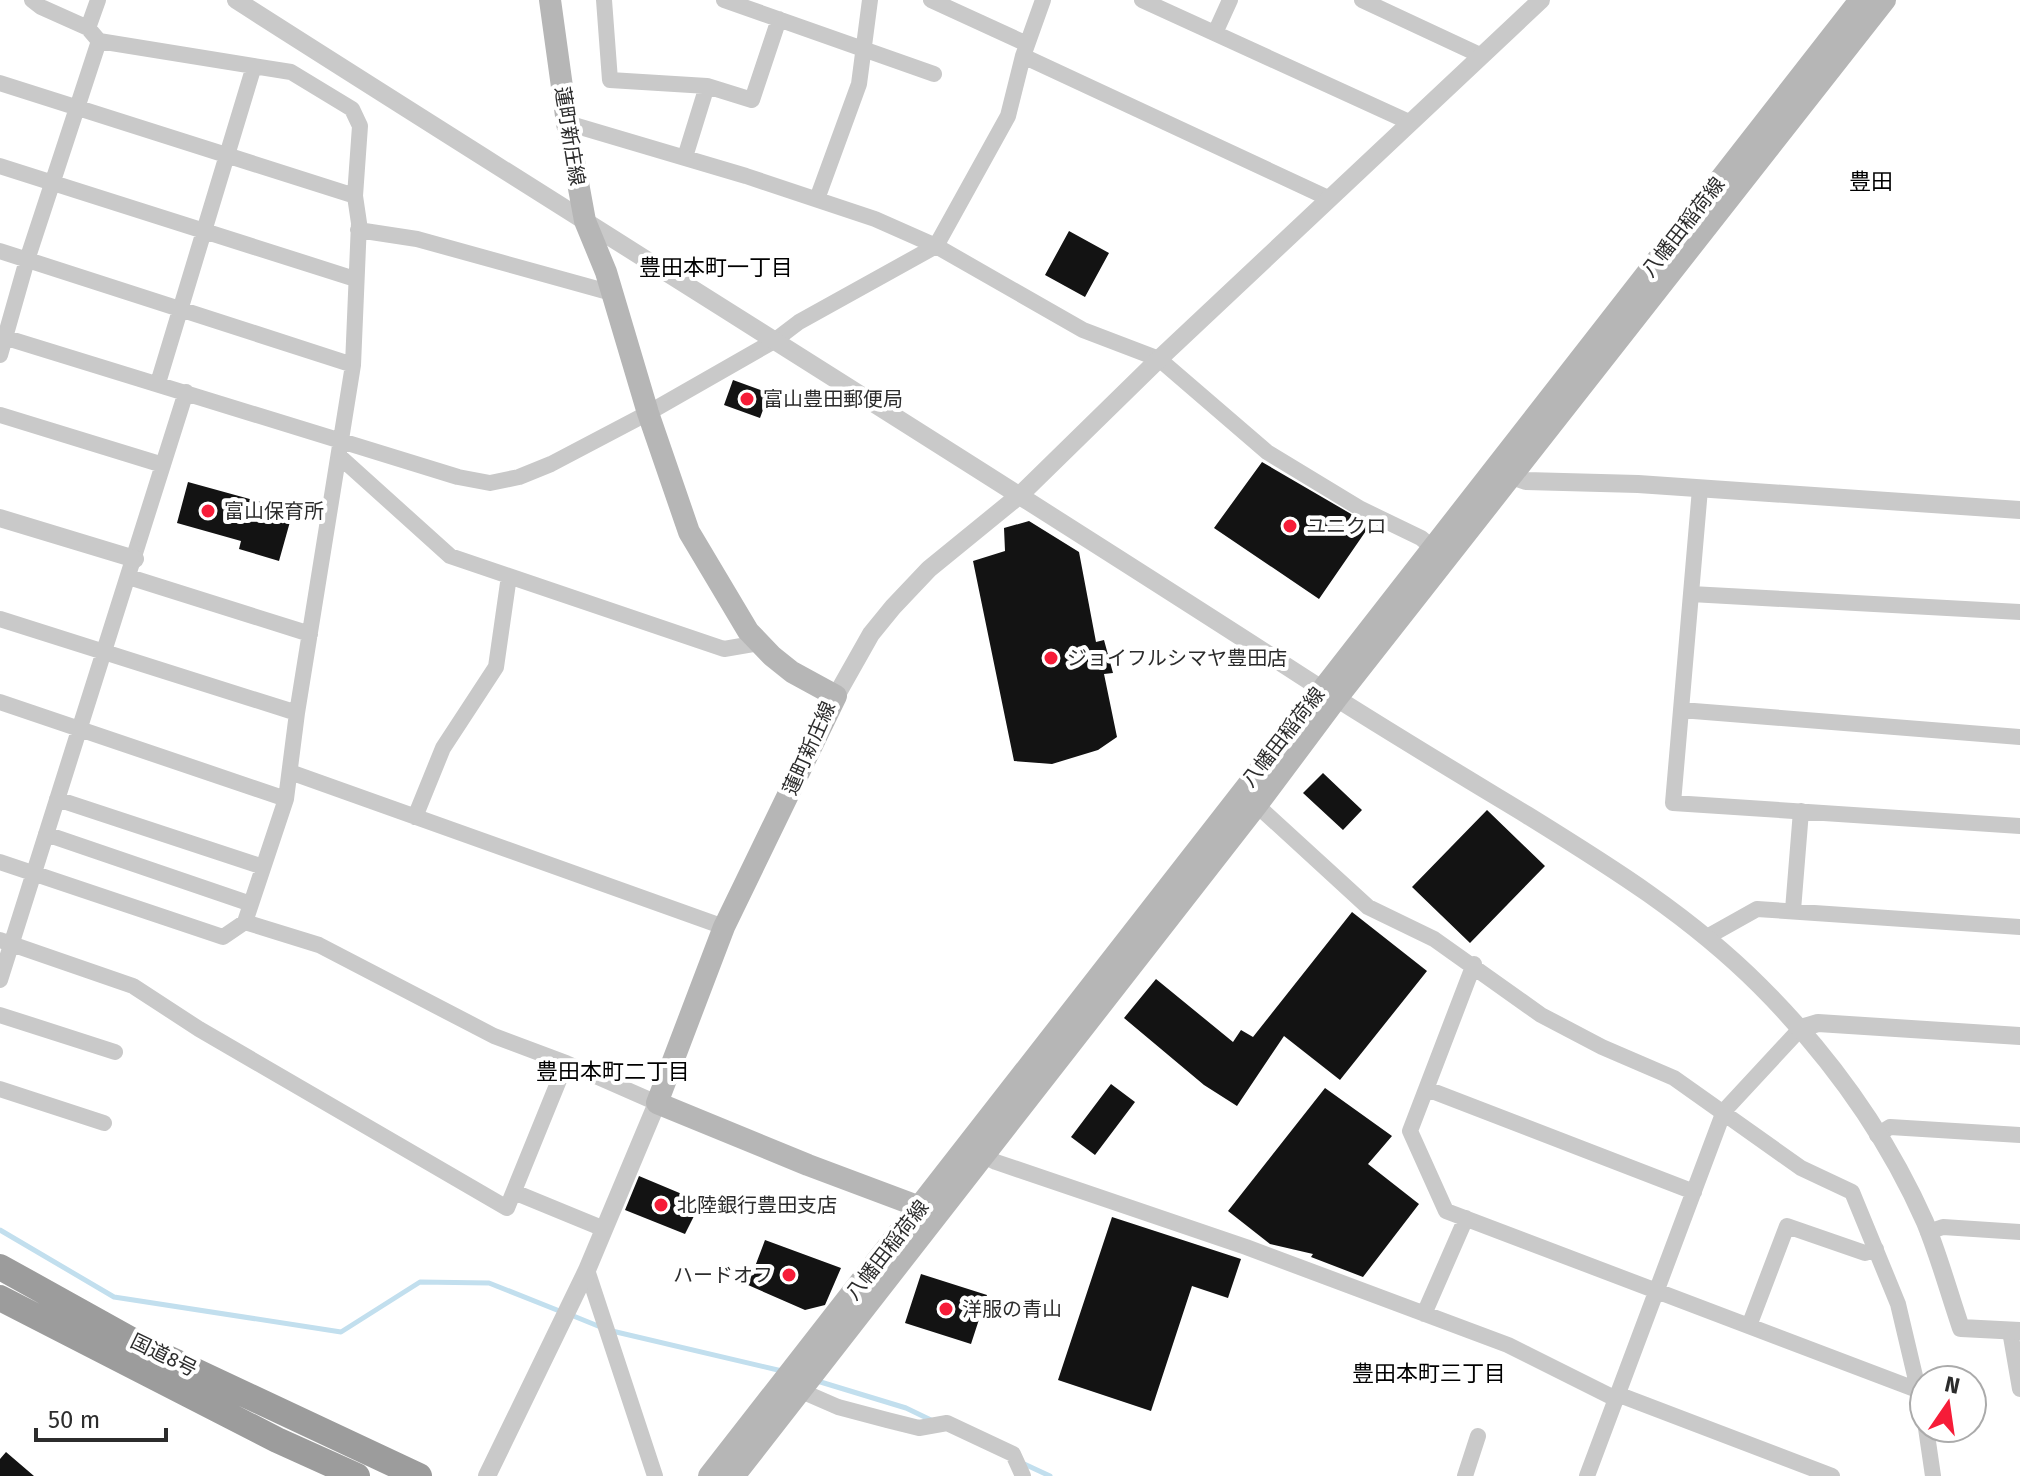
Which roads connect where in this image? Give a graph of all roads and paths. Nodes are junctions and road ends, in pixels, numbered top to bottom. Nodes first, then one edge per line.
1 (32, 0) edge
2 (98, 0) edge
3 (236, 0) edge
4 (550, 0) edge
5 (604, 0) edge
6 (724, 0) edge
7 (870, 0) edge
8 (931, 0) edge
9 (1043, 0) edge
10 (1142, 0) edge
11 (1230, 0) edge
12 (1362, 0) edge
13 (1541, 0) edge
14 (1860, 0) edge
15 (1885, 0) edge
16 (779, 19) junction
17 (1215, 33) junction
18 (93, 35) junction
19 (865, 49) junction
20 (1025, 50) junction
21 (1482, 56) junction
22 (254, 66) junction
23 (934, 74) dead end
24 (0, 83) edge
25 (707, 86) junction
26 (78, 108) junction
27 (1409, 122) junction
28 (567, 123) junction
29 (227, 155) junction
30 (685, 157) junction
31 (0, 166) edge
32 (54, 183) junction
33 (355, 196) junction
34 (1328, 198) junction
35 (817, 199) junction
36 (585, 221) junction
37 (358, 230) junction
38 (204, 231) junction
39 (936, 246) junction
40 (0, 251) edge
41 (27, 260) junction
42 (355, 279) junction
43 (612, 293) junction
44 (180, 309) junction
45 (3, 336) edge
46 (774, 341) junction
47 (0, 355) edge
48 (1159, 359) junction
49 (353, 365) junction
50 (158, 383) junction
51 (186, 392) junction
52 (648, 413) junction
53 (0, 415) edge
54 (341, 449) junction
55 (163, 465) junction
56 (1503, 474) junction
57 (1700, 489) junction
58 (1021, 494) junction
59 (2020, 510) edge
60 (0, 518) edge
61 (1440, 554) junction
62 (135, 559) junction
63 (509, 576) junction
64 (129, 577) junction
65 (1691, 594) junction
66 (2020, 612) edge
67 (0, 619) edge
68 (310, 634) junction
69 (759, 643) junction
70 (105, 652) junction
71 (1329, 693) junction
72 (836, 696) junction
73 (0, 702) edge
74 (1681, 710) junction
75 (297, 713) junction
76 (80, 729) junction
77 (2020, 737) edge
78 (290, 772) junction
79 (1249, 798) junction
80 (57, 799) junction
81 (286, 799) junction
82 (1801, 811) junction
83 (415, 817) junction
84 (2020, 826) edge
85 (46, 834) junction
86 (0, 862) edge
87 (263, 867) junction
88 (33, 873) junction
89 (251, 904) junction
90 (1793, 910) junction
91 (245, 922) junction
92 (724, 927) junction
93 (2020, 927) edge
94 (1707, 937) junction
95 (6, 942) edge
96 (1474, 964) junction
97 (0, 980) edge
98 (0, 1015) edge
99 (1801, 1028) junction
100 (2020, 1036) edge
101 (115, 1052) dead end
102 (566, 1063) junction
103 (0, 1089) edge
104 (1427, 1089) junction
105 (657, 1103) junction
106 (1724, 1111) junction
107 (104, 1123) dead end
108 (1877, 1135) junction
109 (2020, 1135) edge
110 (975, 1152) junction
111 (514, 1192) junction
112 (1694, 1192) junction
113 (928, 1213) junction
114 (1466, 1218) junction
115 (604, 1229) junction
116 (1928, 1232) junction
117 (2020, 1232) edge
118 (1876, 1249) junction
119 (0, 1267) edge
120 (587, 1270) junction
121 (1656, 1291) junction
122 (0, 1298) edge
123 (1424, 1314) junction
124 (1749, 1326) junction
125 (2015, 1331) edge
126 (1913, 1364) edge
127 (1908, 1386) edge
128 (793, 1387) junction
129 (2020, 1389) edge
130 (1616, 1396) junction
131 (1478, 1436) dead end
132 (1928, 1444) edge
133 (357, 1476) edge
134 (419, 1476) edge
135 (487, 1476) edge
136 (655, 1476) edge
137 (709, 1476) edge
138 (734, 1476) edge
139 (1023, 1476) edge
140 (1465, 1476) edge
141 (1587, 1476) edge
142 (1832, 1476) edge
143 (1933, 1476) edge

1 - 18 street
2 - 18 street
3 - 36 street
4 - 28 main road, 蓮町新庄線
5 - 25 street
6 - 16 street
7 - 19 street
8 - 20 street
9 - 20 street
10 - 17 street
11 - 17 street
12 - 21 street
13 - 21 street
14 - 56 main road, 八幡田稲荷線
15 - 56 main road, 八幡田稲荷線
16 - 19 street
16 - 25 street
17 - 27 street
18 - 22 street
18 - 26 street
19 - 23 street
19 - 35 street
20 - 34 street
20 - 39 street
21 - 27 street
22 - 29 street
22 - 33 street
24 - 26 street
25 - 30 street
26 - 29 street
26 - 32 street
27 - 34 street
28 - 30 street
28 - 36 main road, 蓮町新庄線
29 - 33 street
29 - 38 street
30 - 35 street
31 - 32 street
32 - 38 street
32 - 41 street
33 - 37 street
34 - 48 street
35 - 39 street
36 - 43 main road, 蓮町新庄線
36 - 46 street
37 - 42 street
37 - 43 street
38 - 42 street
38 - 44 street
39 - 46 street
39 - 48 street
40 - 41 street
41 - 44 street
41 - 45 street
42 - 49 street
43 - 52 main road, 蓮町新庄線
44 - 49 street
44 - 50 street
45 - 47 street
45 - 50 street
46 - 52 street
46 - 58 street
48 - 58 street
48 - 61 street
49 - 54 street
50 - 51 street
51 - 54 street
51 - 55 street
52 - 54 street
52 - 69 main road, 蓮町新庄線
53 - 55 street
54 - 63 street
54 - 68 street
55 - 62 street
56 - 57 street
56 - 61 main road, 八幡田稲荷線
57 - 59 street
57 - 65 street
58 - 71 street
58 - 72 street
60 - 62 street
61 - 71 main road, 八幡田稲荷線
62 - 64 street
63 - 69 street
63 - 83 street
64 - 68 street
64 - 70 street
65 - 66 street
65 - 74 street
67 - 70 street
68 - 75 street
69 - 72 main road, 蓮町新庄線
70 - 75 street
70 - 76 street
71 - 79 main road, 八幡田稲荷線
71 - 94 street
72 - 92 main road, 蓮町新庄線
73 - 76 street
74 - 77 street
74 - 82 street
75 - 78 street
76 - 80 street
76 - 81 street
78 - 81 street
78 - 83 street
79 - 96 street
79 - 110 main road, 八幡田稲荷線
80 - 85 street
80 - 87 street
81 - 87 street
82 - 84 street
82 - 90 street
83 - 92 street
85 - 88 street
85 - 89 street
86 - 88 street
87 - 89 street
88 - 91 street
88 - 95 street
89 - 91 street
90 - 93 street
90 - 94 street
91 - 102 street
92 - 105 main road, 蓮町新庄線
94 - 99 street
95 - 97 street
95 - 111 street
96 - 104 street
96 - 106 street
98 - 101 street
99 - 100 street
99 - 106 street
99 - 108 street
102 - 105 street
102 - 111 street
103 - 107 street
104 - 112 street
104 - 114 street
105 - 113 main road
105 - 115 street
106 - 112 street
106 - 118 street
108 - 109 street
108 - 116 street
110 - 113 main road, 八幡田稲荷線
110 - 123 street
111 - 115 street
112 - 121 street
113 - 128 main road, 八幡田稲荷線
114 - 121 street
114 - 123 street
115 - 120 street
116 - 117 street
116 - 125 street
118 - 124 street
118 - 126 street
119 - 134 highway, 国道8号
120 - 135 street
120 - 136 street
121 - 124 street
121 - 130 street
122 - 133 highway, 国道8号
123 - 130 street
124 - 127 street
125 - 129 street
128 - 137 main road, 八幡田稲荷線
128 - 138 main road, 八幡田稲荷線
128 - 139 street
130 - 141 street
130 - 142 street
131 - 140 street
132 - 143 street

